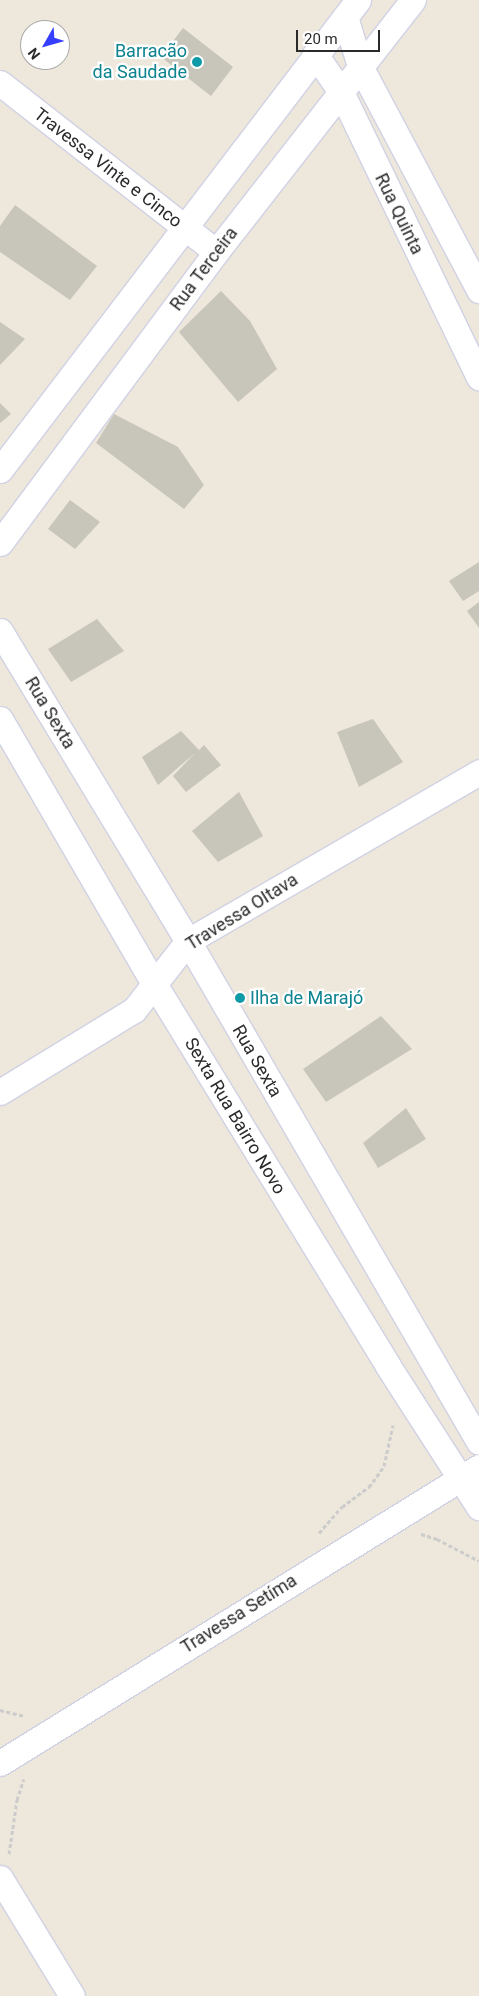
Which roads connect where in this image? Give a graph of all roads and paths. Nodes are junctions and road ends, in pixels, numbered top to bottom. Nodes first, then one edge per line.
1 (413, 0) edge
2 (351, 8) edge
3 (315, 54) junction
4 (360, 66) junction
5 (0, 83) edge
6 (341, 92) junction
7 (183, 226) junction
8 (216, 252) junction
9 (479, 290) edge
10 (479, 377) edge
11 (0, 470) edge
12 (0, 543) edge
13 (0, 631) edge
14 (0, 719) edge
15 (479, 772) edge
16 (188, 940) junction
17 (153, 982) junction
18 (0, 1092) edge
19 (395, 1418) dead end
20 (479, 1442) edge
21 (471, 1473) edge
22 (479, 1507) edge
23 (418, 1533) dead end
24 (316, 1539) dead end
25 (479, 1561) edge
26 (0, 1763) edge
27 (28, 1770) dead end
28 (0, 1878) edge
29 (72, 1996) edge

1 - 4 street, Rua Terceira
2 - 3 street
2 - 4 street, Rua Quinta
3 - 6 street, Rua Quinta
3 - 7 street
4 - 6 street, Rua Terceira
4 - 9 street, Rua Quinta
5 - 7 street, Travessa Vinte e Cinco
6 - 8 street, Rua Terceira
6 - 10 street, Rua Quinta
7 - 8 street, Travessa Vinte e Cinco
7 - 11 street
8 - 12 street, Rua Terceira
13 - 16 street, Rua Sexta
14 - 17 street, Sexta Rua Bairro Novo
15 - 16 street, Travessa OItava
16 - 17 street, Travessa OItava
16 - 20 street, Rua Sexta
17 - 18 street, Travessa OItava
17 - 21 street, Sexta Rua Bairro Novo
19 - 24 path
21 - 22 street, Sexta Rua Bairro Novo
21 - 26 street, Travessa Setíma
23 - 25 path
27 - 28 path
28 - 29 street

